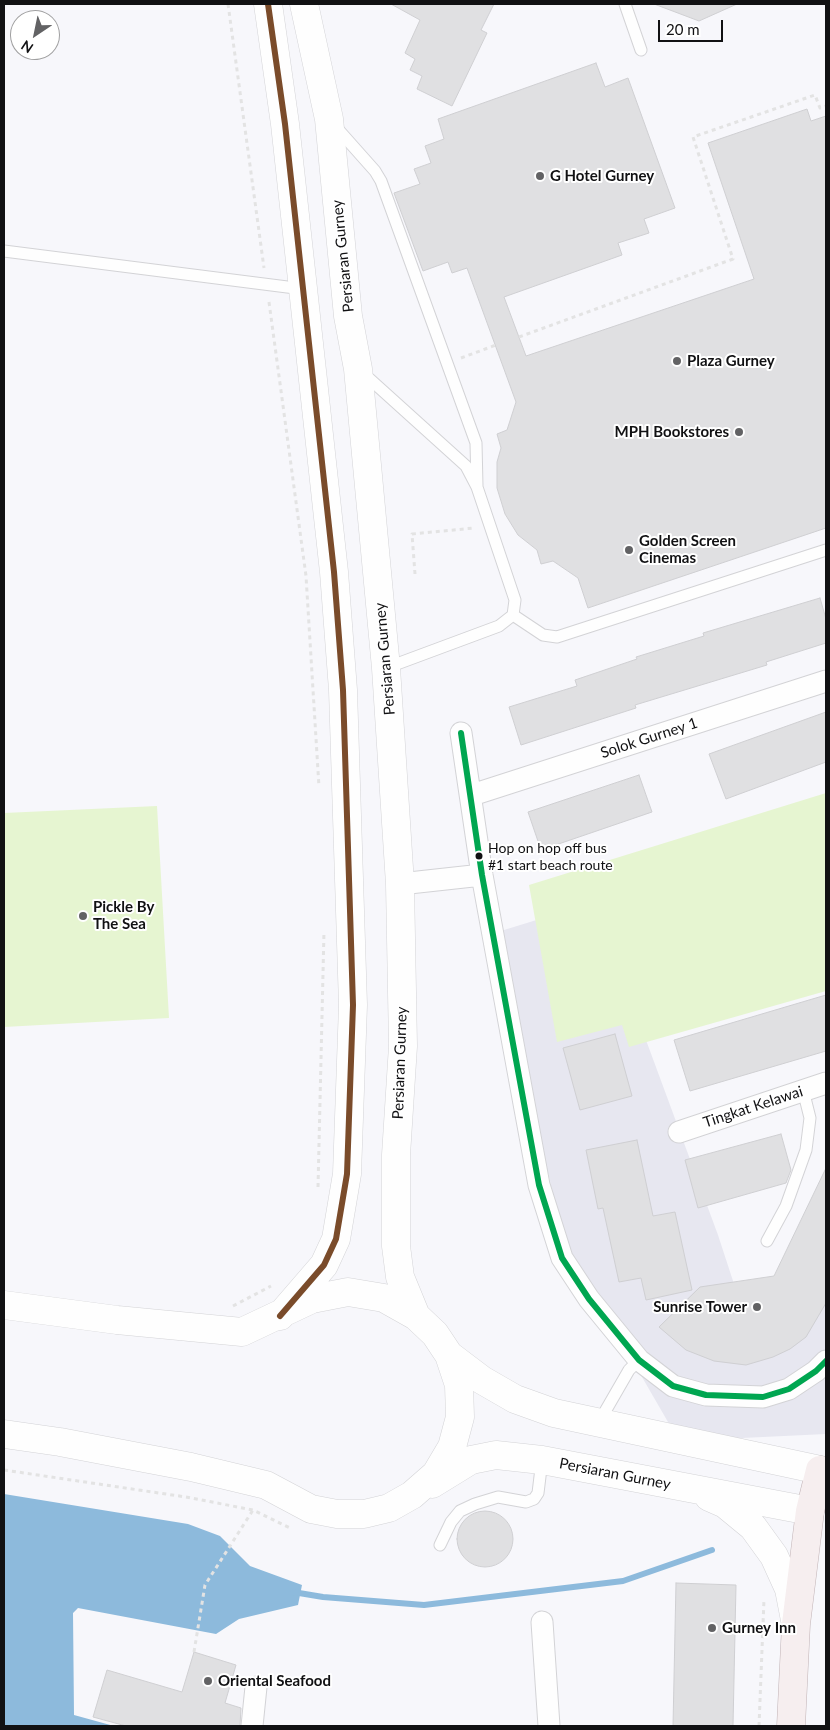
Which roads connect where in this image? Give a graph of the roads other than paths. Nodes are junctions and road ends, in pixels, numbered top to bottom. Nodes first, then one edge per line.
1 (268, 4) edge
2 (304, 4) edge
3 (625, 4) edge
4 (641, 50) dead end
5 (329, 119) junction
6 (285, 124) junction
7 (4, 252) edge
8 (302, 289) junction
9 (358, 369) junction
10 (477, 487) junction
11 (826, 550) edge
12 (513, 615) junction
13 (386, 668) junction
14 (826, 681) edge
15 (462, 733) dead end
16 (472, 795) junction
17 (482, 875) junction
18 (400, 884) junction
19 (826, 1083) edge
20 (803, 1090) junction
21 (679, 1132) dead end
22 (767, 1240) dead end
23 (4, 1305) edge
24 (280, 1316) junction
25 (416, 1316) junction
26 (449, 1355) junction
27 (638, 1360) junction
28 (826, 1361) edge
29 (598, 1422) junction
30 (4, 1434) edge
31 (542, 1460) junction
32 (823, 1470) edge
33 (692, 1488) junction
34 (412, 1495) junction
35 (818, 1513) edge
36 (440, 1545) dead end
37 (542, 1622) dead end
38 (796, 1624) junction
39 (256, 1687) dead end
40 (252, 1726) edge
41 (549, 1726) edge
42 (791, 1726) edge

1 - 6 main road
2 - 5 main road, Persiaran Gurney
3 - 4 lane
5 - 6 main road
5 - 9 main road, Persiaran Gurney
5 - 10 lane
6 - 8 main road
7 - 8 lane
8 - 24 main road
9 - 10 lane
9 - 13 main road, Persiaran Gurney
10 - 12 lane
11 - 12 lane
12 - 13 lane
13 - 18 main road, Persiaran Gurney
14 - 16 street, Solok Gurney 1
15 - 16 street
16 - 17 street
17 - 18 street
17 - 27 street
18 - 25 main road, Persiaran Gurney
19 - 20 street, Tingkat Kelawai
20 - 21 street, Tingkat Kelawai
20 - 22 lane
23 - 24 main road
24 - 25 main road
25 - 26 main road
26 - 29 main road
26 - 34 main road
27 - 28 street
27 - 29 lane
29 - 32 main road
30 - 34 main road
31 - 33 main road, Persiaran Gurney
31 - 34 main road, Persiaran Gurney
31 - 36 lane
32 - 35 main road
33 - 35 main road, Persiaran Gurney
33 - 38 main road
35 - 38 main road
37 - 41 street
38 - 42 main road
39 - 40 street

